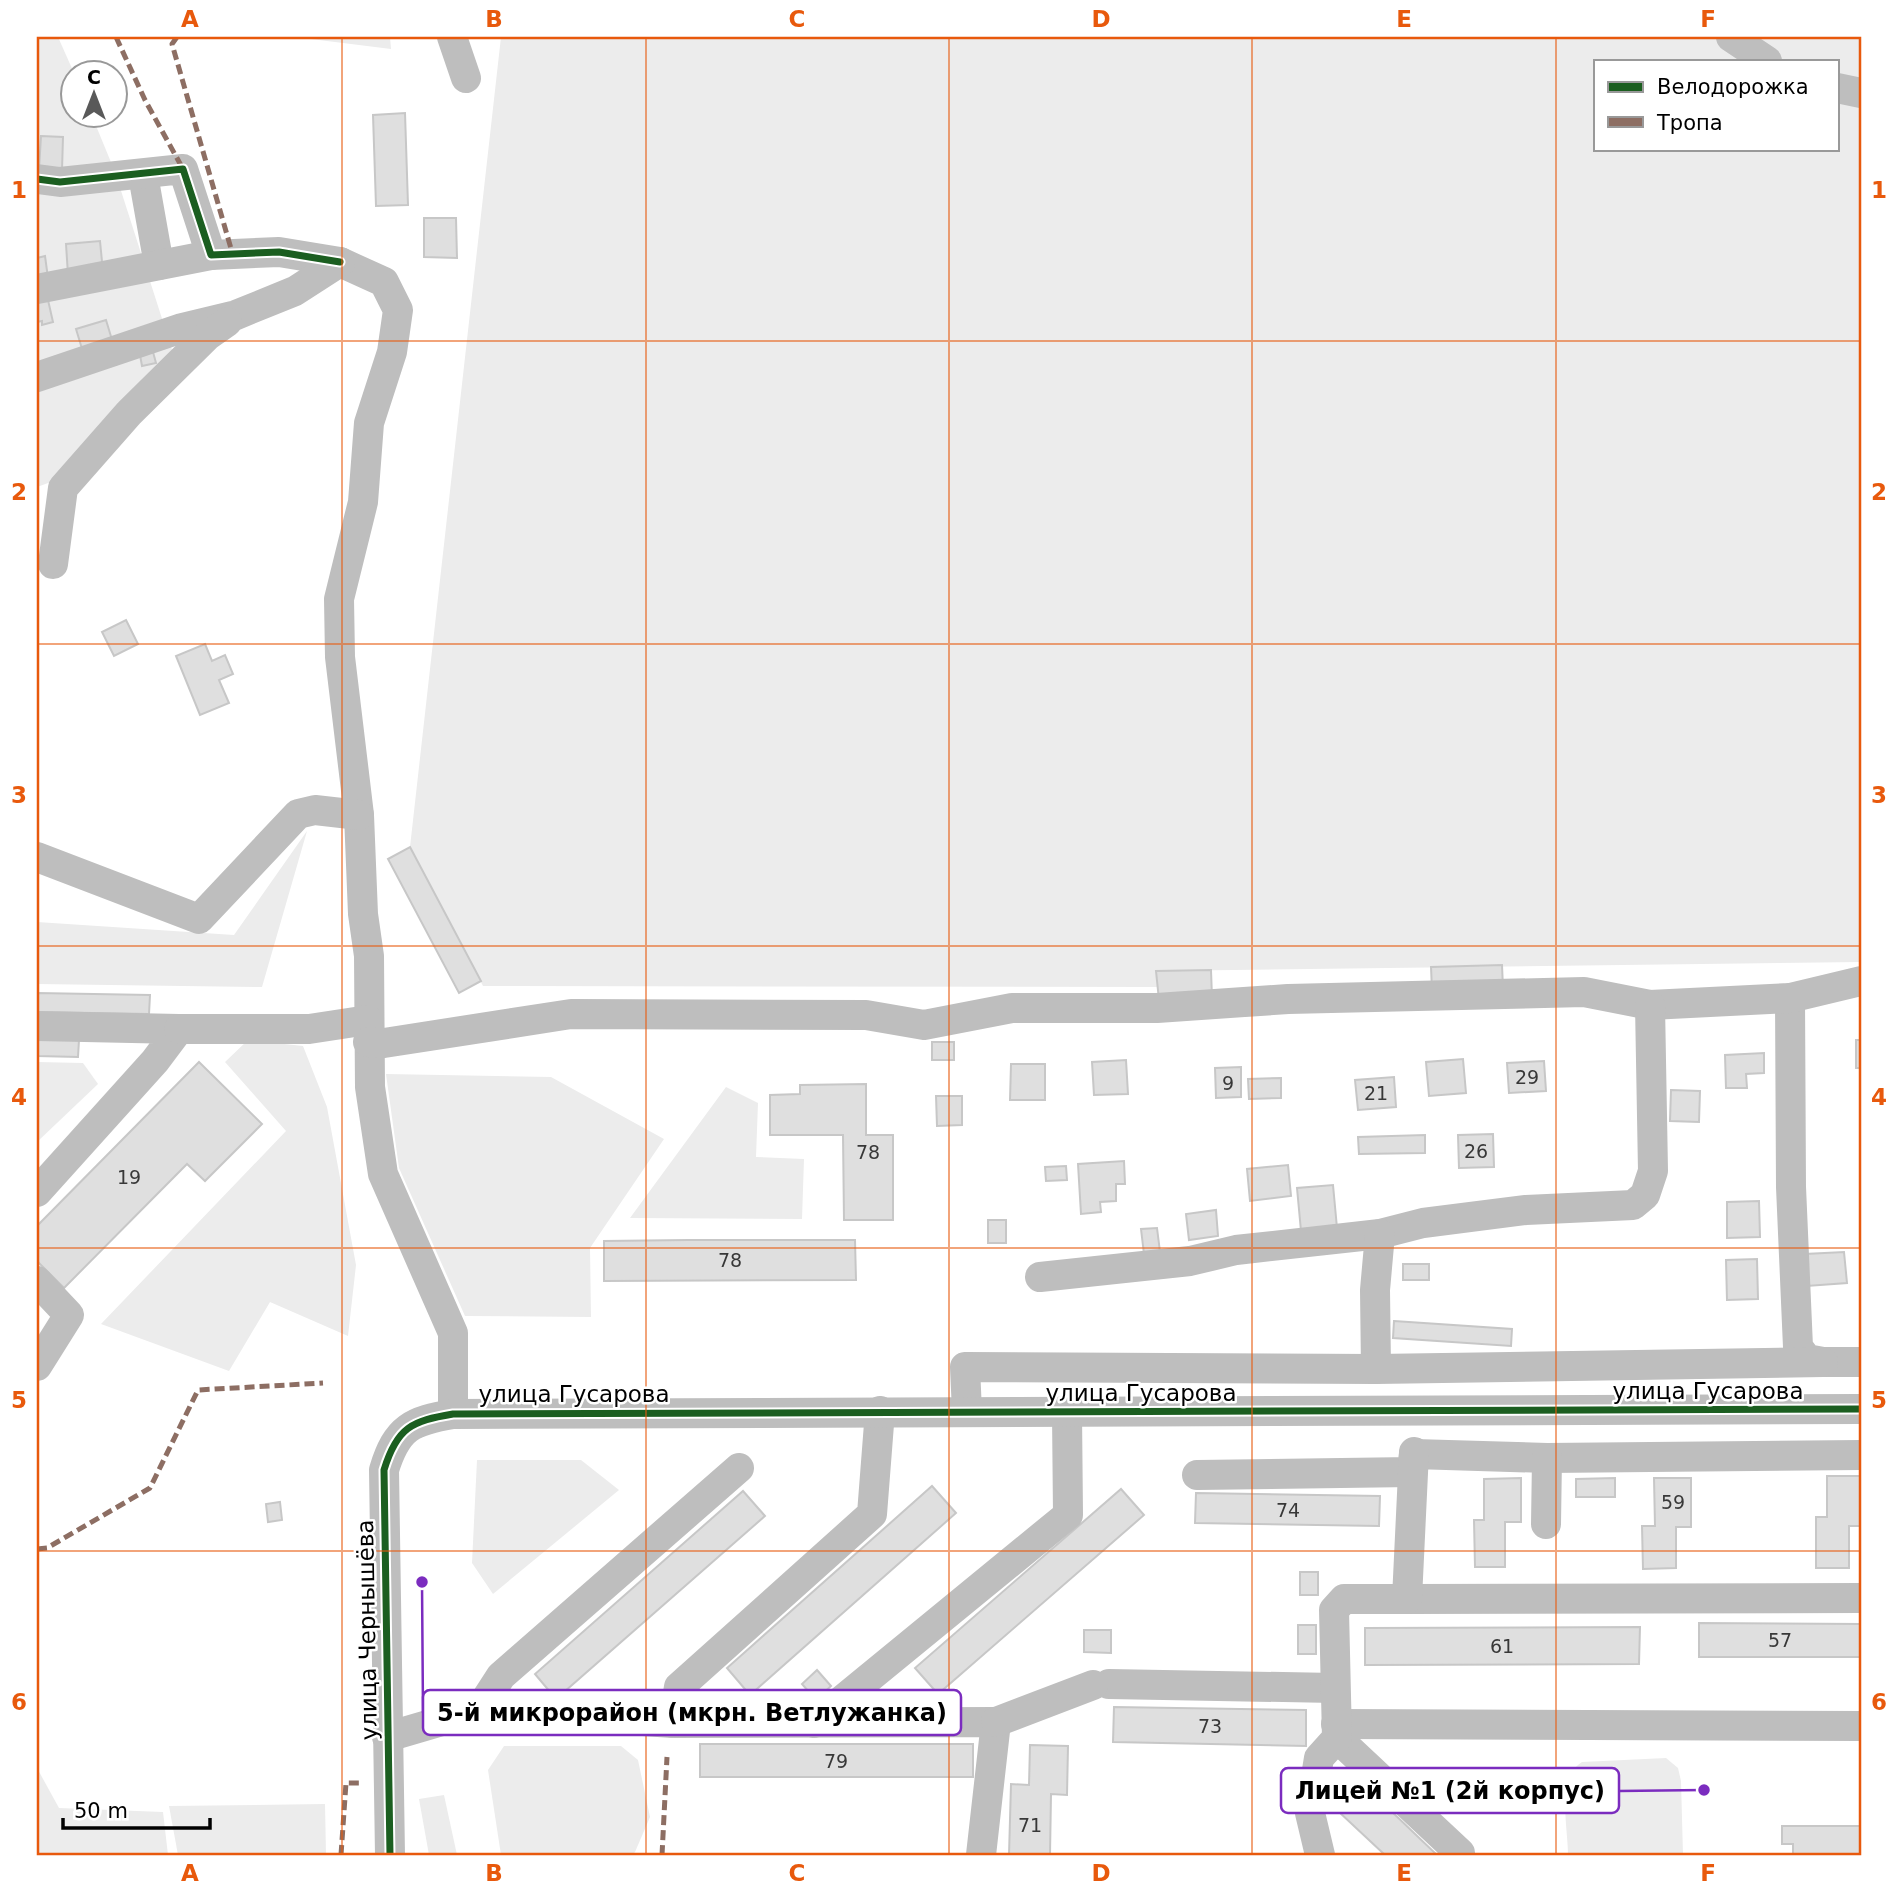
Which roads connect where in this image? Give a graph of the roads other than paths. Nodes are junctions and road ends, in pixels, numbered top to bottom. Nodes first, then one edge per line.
1 (452, 37) edge
2 (1731, 37) edge
3 (1765, 60) edge
4 (466, 78) dead end
5 (1839, 88) edge
6 (1861, 93) edge
7 (143, 176) junction
8 (37, 179) edge
9 (211, 255) junction
10 (340, 262) junction
11 (159, 265) junction
12 (37, 289) edge
13 (236, 315) junction
14 (37, 377) edge
15 (53, 564) dead end
16 (359, 815) junction
17 (37, 857) edge
18 (1861, 981) edge
19 (1790, 999) junction
20 (1650, 1005) junction
21 (37, 1026) edge
22 (179, 1029) junction
23 (368, 1031) junction
24 (37, 1192) edge
25 (1380, 1234) junction
26 (1040, 1277) dead end
27 (37, 1281) edge
28 (1861, 1362) edge
29 (1823, 1363) junction
30 (37, 1366) edge
31 (1376, 1369) junction
32 (1861, 1409) edge
33 (1417, 1410) junction
34 (880, 1411) junction
35 (967, 1412) junction
36 (1067, 1413) junction
37 (453, 1414) junction
38 (421, 1420) joint
39 (1861, 1455) edge
40 (1547, 1458) junction
41 (1413, 1463) junction
42 (739, 1468) dead end
43 (1197, 1475) dead end
44 (1546, 1524) dead end
45 (1861, 1598) edge
46 (1407, 1599) junction
47 (1335, 1688) junction
48 (479, 1710) junction
49 (996, 1721) junction
50 (673, 1723) junction
51 (814, 1723) junction
52 (1861, 1726) edge
53 (1336, 1731) junction
54 (387, 1737) junction
55 (1460, 1853) dead end
56 (390, 1855) edge
57 (981, 1855) edge
58 (1321, 1855) edge

1 - 4 street
2 - 3 street
5 - 6 street
7 - 8 street
7 - 9 street
7 - 11 street
9 - 10 street
9 - 11 street
10 - 13 street
10 - 16 street
11 - 12 street
13 - 14 street
13 - 15 street
16 - 17 street
16 - 23 street
18 - 19 street
19 - 20 street
19 - 29 street
20 - 23 street
20 - 25 street
21 - 22 street
22 - 23 street
22 - 24 street
23 - 37 street
25 - 26 street
25 - 31 street
27 - 30 street
28 - 29 street
29 - 31 street
31 - 35 street
32 - 33 street, улица Гусарова
33 - 36 street, улица Гусарова
33 - 41 street
34 - 35 street, улица Гусарова
34 - 37 street, улица Гусарова
34 - 50 street
35 - 36 street, улица Гусарова
36 - 51 street
37 - 38 street, улица Гусарова
38 - 54 street, улица Чернышёва
39 - 40 street
40 - 41 street
40 - 44 street
41 - 43 street
41 - 46 street
42 - 48 street
45 - 46 street
46 - 47 street
47 - 49 street
47 - 53 street
48 - 50 street
48 - 54 street
49 - 51 street
49 - 57 street
50 - 51 street
52 - 53 street
53 - 55 street
53 - 58 street
54 - 56 street, улица Чернышёва

